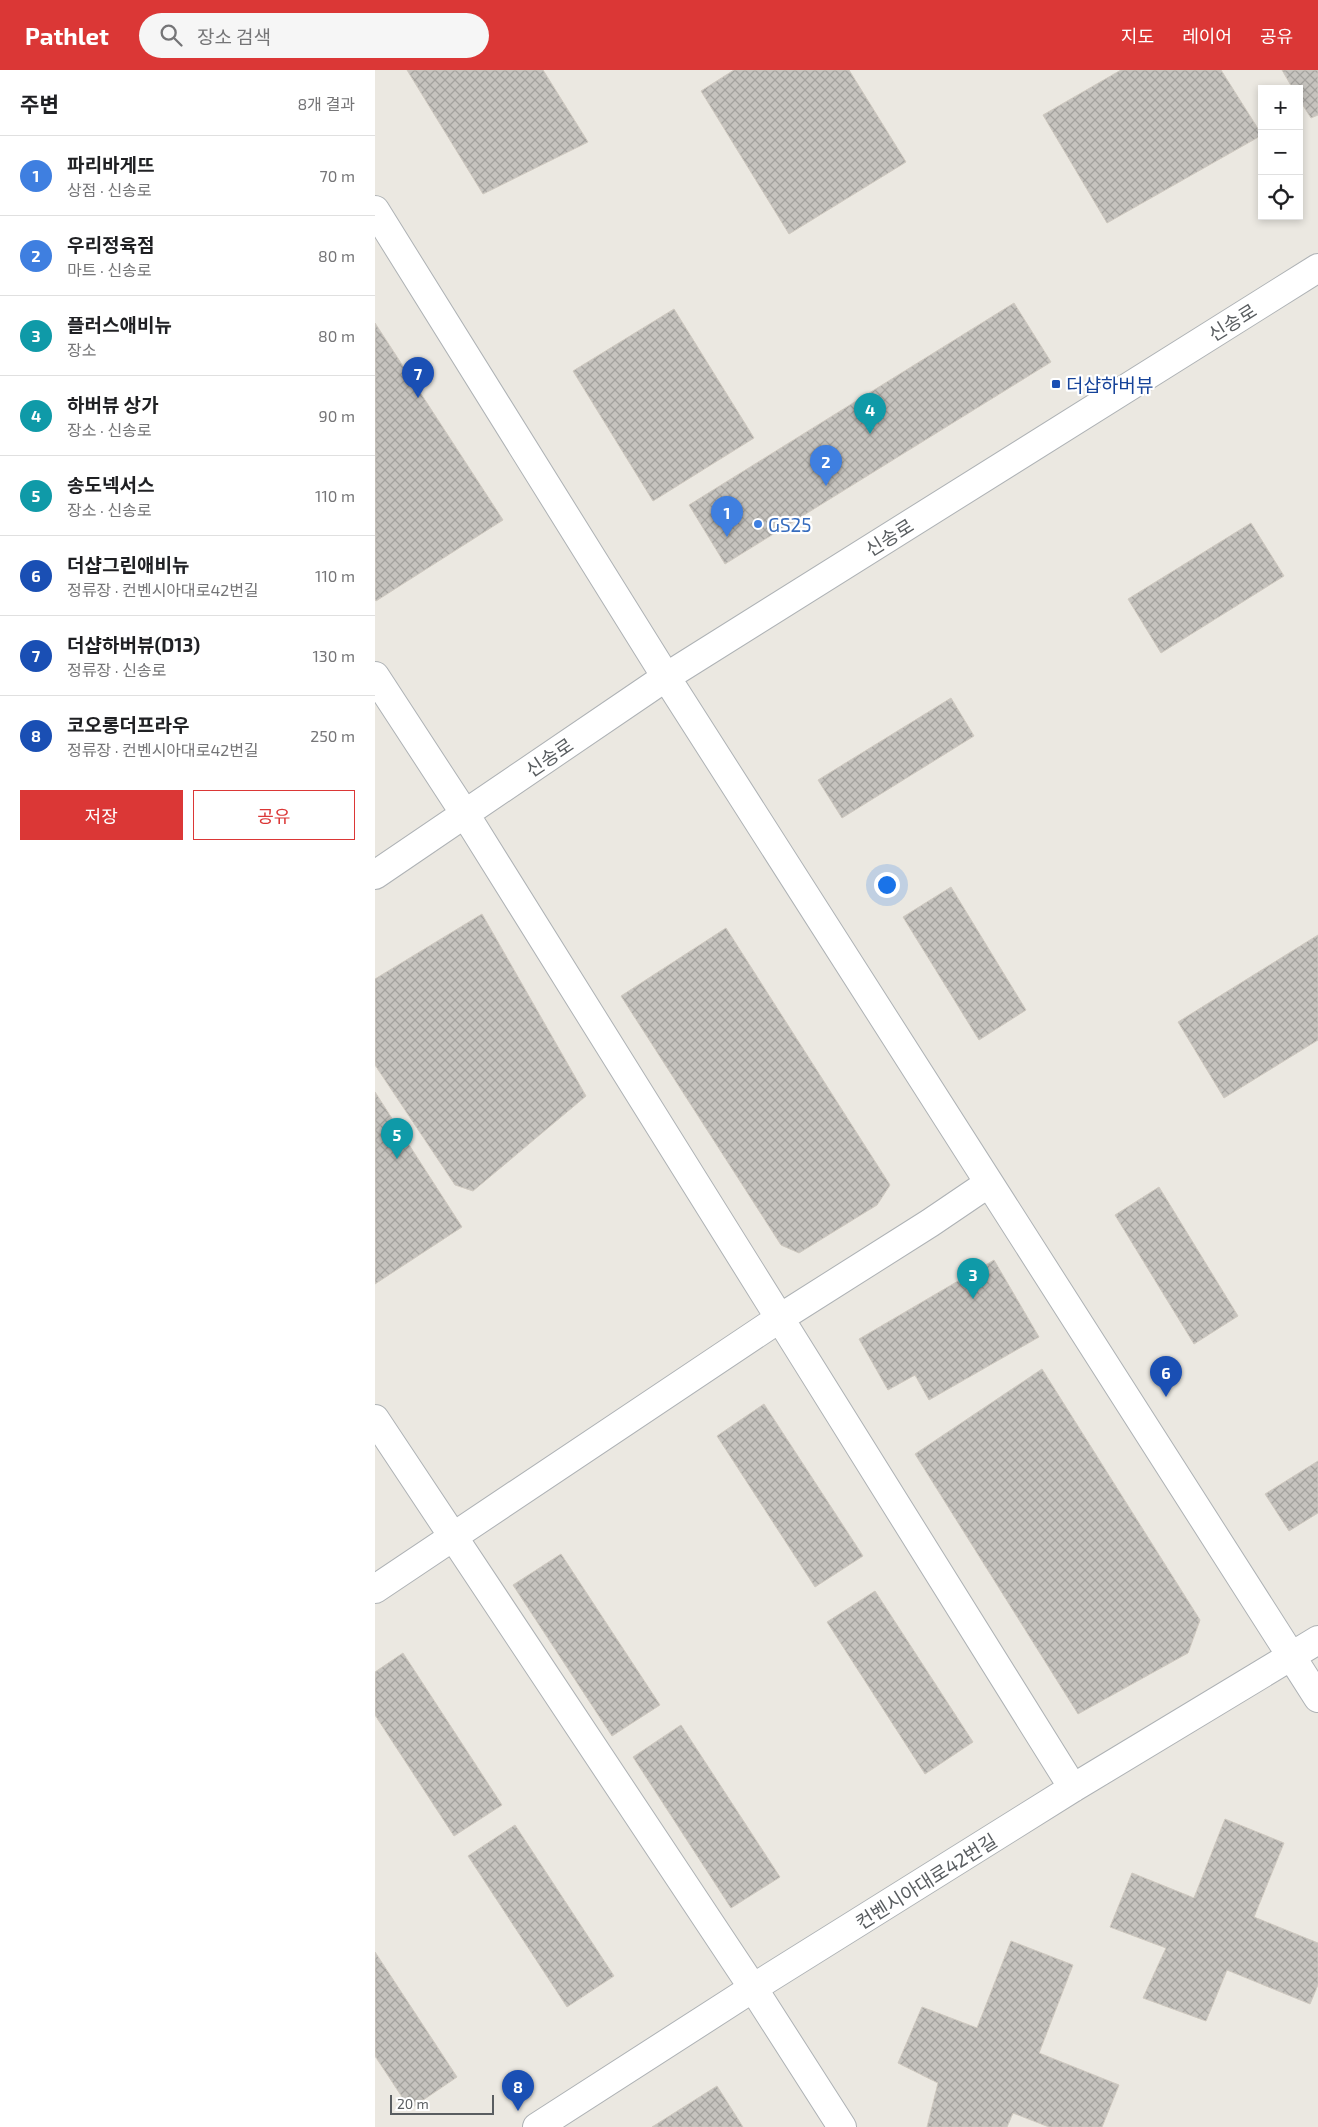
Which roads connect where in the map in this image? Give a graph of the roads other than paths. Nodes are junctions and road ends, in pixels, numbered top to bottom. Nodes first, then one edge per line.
1 (375, 210) edge
2 (1318, 268) edge
3 (375, 676) edge
4 (666, 677) junction
5 (465, 814) junction
6 (375, 875) edge
7 (989, 1183) junction
8 (780, 1318) junction
9 (375, 1419) edge
10 (453, 1537) junction
11 (375, 1590) edge
12 (1318, 1640) edge
13 (1293, 1656) junction
14 (1318, 1698) edge
15 (1073, 1788) junction
16 (753, 1988) junction
17 (537, 2127) edge
18 (842, 2127) edge

1 - 4 street
2 - 4 street, 신송로
3 - 5 street
4 - 5 street, 신송로
4 - 7 street
5 - 6 street, 신송로
5 - 8 street
7 - 8 street
7 - 13 street
8 - 10 street
8 - 15 street
9 - 10 street
10 - 11 street
10 - 16 street
12 - 13 street, 컨벤시아대로42번길
13 - 14 street
13 - 15 street, 컨벤시아대로42번길
15 - 16 street, 컨벤시아대로42번길
16 - 17 street, 컨벤시아대로42번길
16 - 18 street

